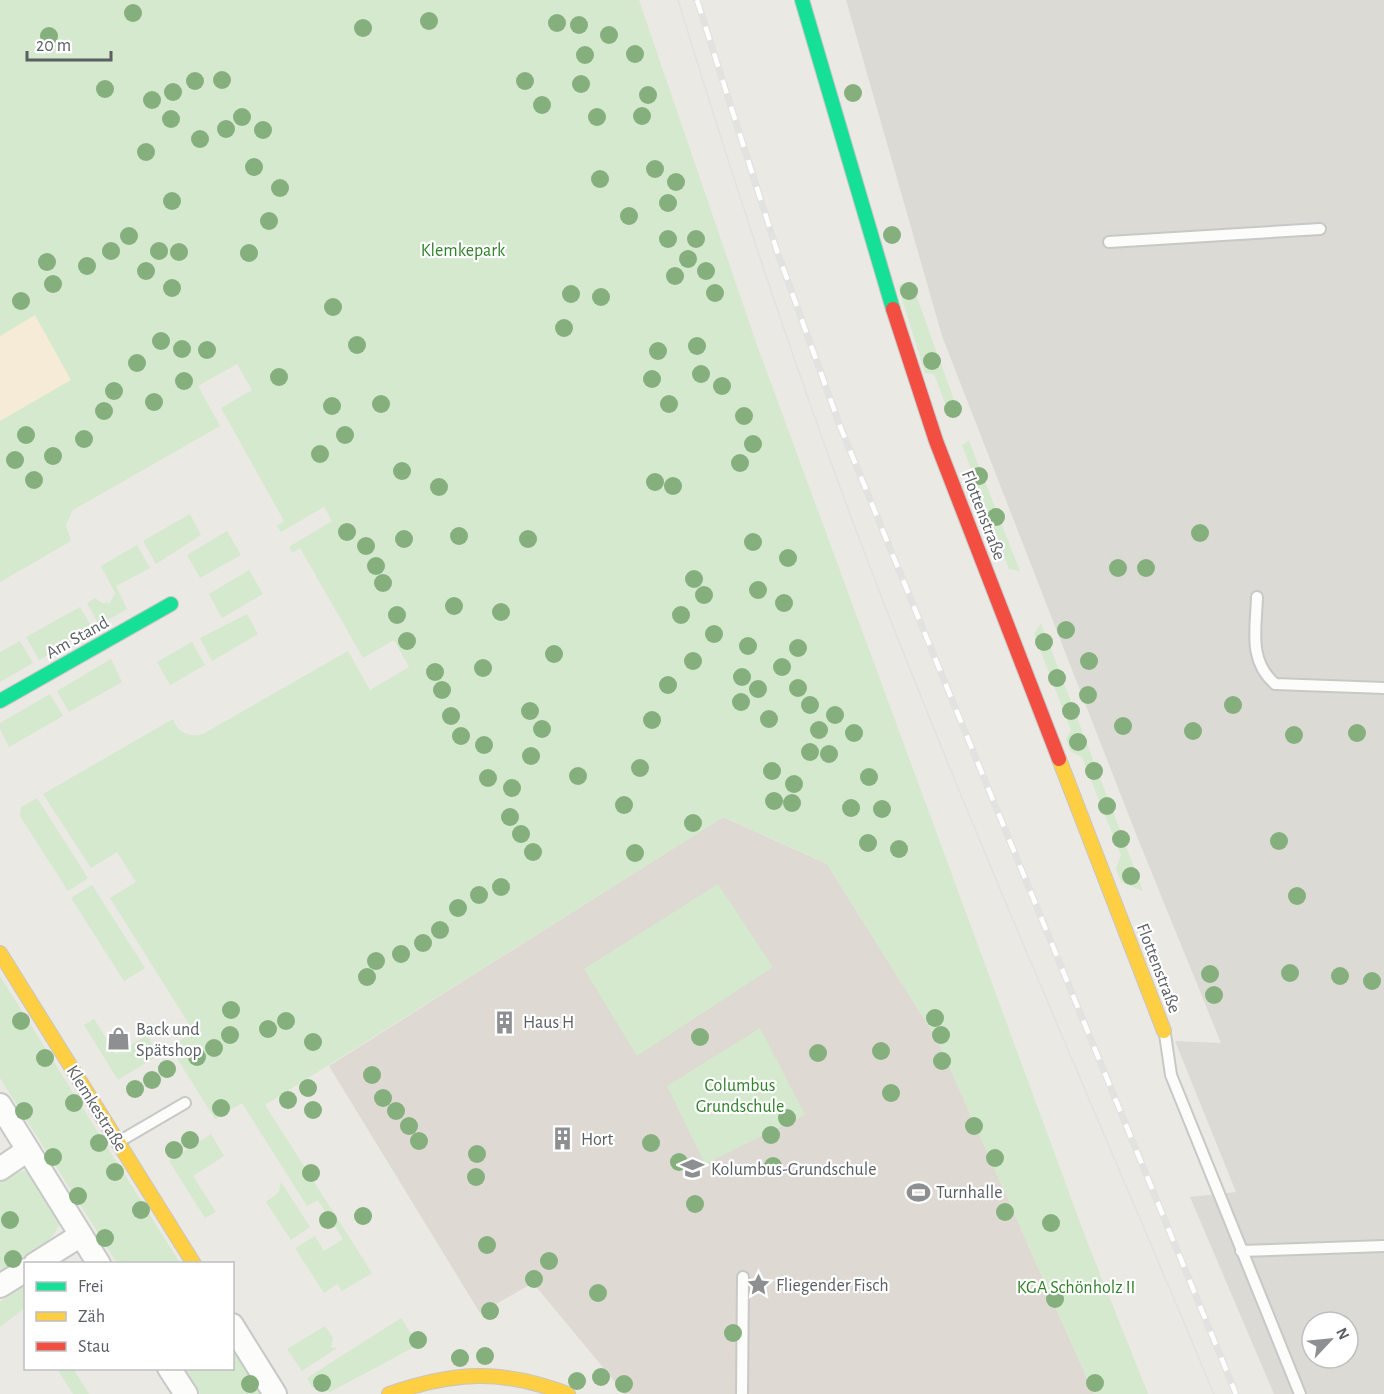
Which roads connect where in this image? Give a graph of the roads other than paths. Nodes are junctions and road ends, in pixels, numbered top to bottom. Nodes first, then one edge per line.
1 (802, 0) edge
2 (1320, 229) dead end
3 (1109, 242) dead end
4 (1257, 597) dead end
5 (171, 604) dead end
6 (1384, 688) edge
7 (0, 701) edge
8 (0, 953) edge
9 (1164, 1031) joint
10 (185, 1103) dead end
11 (0, 1105) edge
12 (119, 1142) junction
13 (28, 1150) junction
14 (0, 1169) edge
15 (81, 1235) junction
16 (1384, 1246) edge
17 (1241, 1251) junction
18 (37, 1262) edge
19 (98, 1262) edge
20 (193, 1262) edge
21 (24, 1271) edge
22 (743, 1276) dead end
23 (0, 1286) edge
24 (234, 1328) edge
25 (170, 1370) edge
26 (186, 1394) edge
27 (275, 1394) edge
28 (389, 1394) edge
29 (567, 1394) edge
30 (742, 1394) edge
31 (1300, 1394) edge

1 - 9 street, Flottenstraße
2 - 3 lane
4 - 6 lane
5 - 7 street, Am Stand
8 - 12 street, Klemkestraße
9 - 17 lane
10 - 12 lane
11 - 13 street
12 - 20 street, Klemkestraße
13 - 14 street
13 - 15 street
15 - 18 street
15 - 19 street
16 - 17 lane
17 - 31 lane
21 - 23 street
22 - 30 lane
24 - 27 street
25 - 26 street
28 - 29 street

